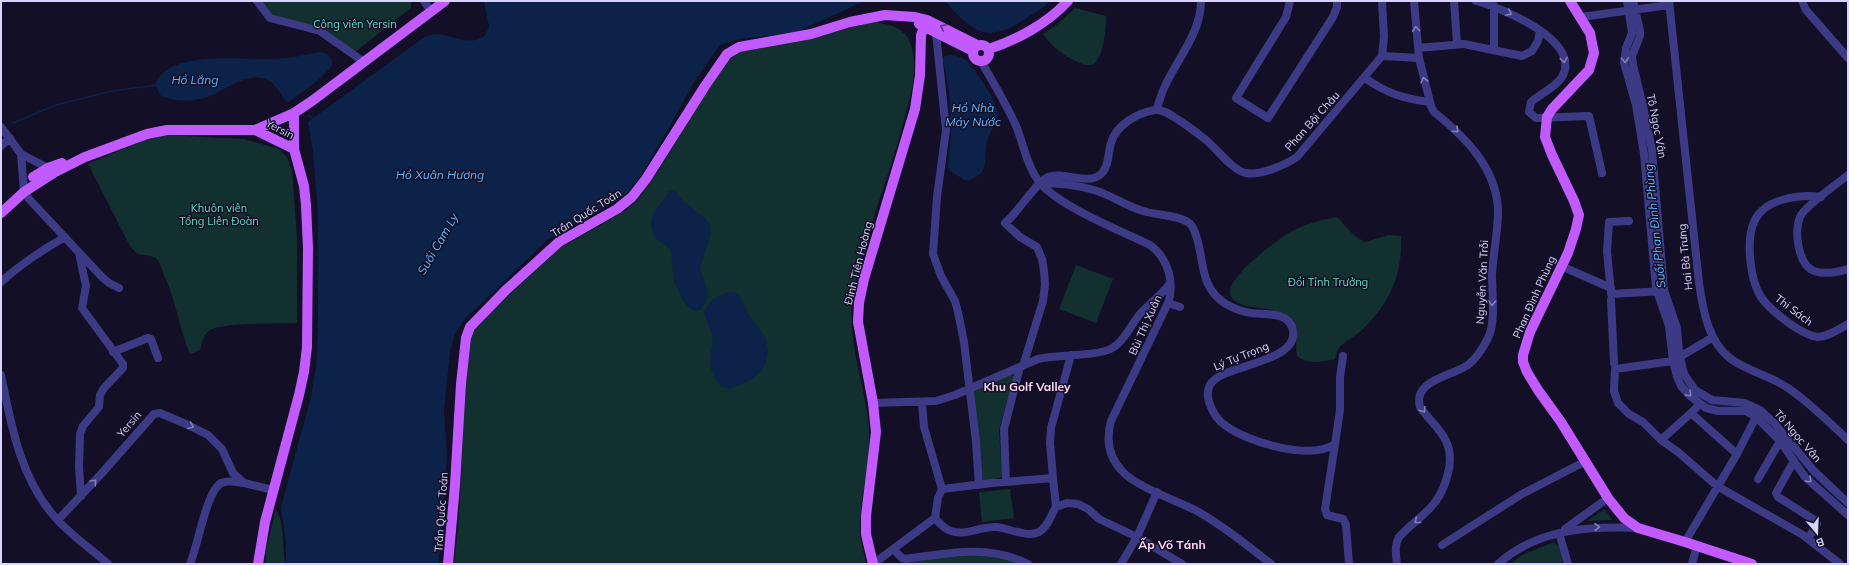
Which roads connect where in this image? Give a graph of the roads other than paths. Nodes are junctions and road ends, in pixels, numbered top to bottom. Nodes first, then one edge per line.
1 (257, 1) edge
2 (424, 1) edge
3 (445, 1) edge
4 (1068, 1) edge
5 (1201, 1) edge
6 (1290, 1) edge
7 (1337, 1) edge
8 (1382, 1) edge
9 (1414, 1) edge
10 (1454, 1) edge
11 (1476, 1) edge
12 (1570, 1) edge
13 (1627, 1) edge
14 (1802, 1) edge
15 (1669, 3) edge
16 (1494, 6) junction
17 (1632, 6) edge
18 (431, 11) junction
19 (1581, 18) junction
20 (925, 23) junction
21 (1540, 31) junction
22 (936, 33) junction
23 (1457, 44) junction
24 (975, 48) junction
25 (1418, 48) junction
26 (988, 49) junction
27 (1494, 50) junction
28 (1382, 56) junction
29 (1419, 58) junction
30 (1848, 58) edge
31 (981, 61) junction
32 (364, 62) junction
33 (1365, 78) junction
34 (1430, 102) junction
35 (1157, 110) junction
36 (294, 113) junction
37 (1547, 117) junction
38 (1, 127) edge
39 (255, 130) junction
40 (10, 138) junction
41 (1, 146) edge
42 (294, 149) junction
43 (21, 154) junction
44 (52, 170) junction
45 (1602, 173) dead end
46 (1848, 175) edge
47 (1040, 183) junction
48 (24, 188) junction
49 (1821, 197) junction
50 (1, 204) edge
51 (1, 213) edge
52 (1629, 221) dead end
53 (65, 237) junction
54 (79, 253) junction
55 (1561, 266) junction
56 (1848, 269) edge
57 (1, 282) edge
58 (1170, 283) junction
59 (119, 288) dead end
60 (1611, 288) junction
61 (1660, 291) junction
62 (1611, 300) dead end
63 (1168, 303) junction
64 (1180, 307) dead end
65 (1848, 324) edge
66 (1713, 337) junction
67 (113, 352) junction
68 (1071, 355) junction
69 (1343, 356) dead end
70 (158, 358) dead end
71 (1676, 360) junction
72 (1022, 366) junction
73 (1614, 366) junction
74 (1, 375) edge
75 (969, 389) junction
76 (873, 403) junction
77 (922, 403) junction
78 (1700, 404) junction
79 (1691, 413) junction
80 (1756, 417) junction
81 (1661, 440) junction
82 (1848, 440) edge
83 (1780, 441) junction
84 (1335, 444) junction
85 (1737, 454) junction
86 (1586, 461) junction
87 (1794, 461) junction
88 (1053, 478) junction
89 (1758, 479) dead end
90 (1006, 482) junction
91 (244, 483) junction
92 (979, 485) junction
93 (1717, 486) junction
94 (942, 489) junction
95 (273, 490) junction
96 (1157, 492) junction
97 (81, 496) junction
98 (1608, 498) junction
99 (1848, 503) edge
100 (1056, 507) junction
101 (1848, 515) edge
102 (935, 518) junction
103 (58, 520) junction
104 (1638, 528) junction
105 (1559, 533) junction
106 (1137, 537) junction
107 (1808, 539) junction
108 (1685, 542) junction
109 (1442, 545) dead end
110 (1697, 545) junction
111 (893, 549) junction
112 (1734, 561) edge
113 (108, 564) edge
114 (190, 564) edge
115 (258, 564) edge
116 (448, 564) edge
117 (873, 564) edge
118 (1028, 564) edge
119 (1121, 564) edge
120 (1182, 564) edge
121 (1272, 564) edge
122 (1349, 564) edge
123 (1397, 564) edge
124 (1498, 564) edge
125 (1568, 564) edge
126 (1692, 564) edge
127 (1752, 564) edge
128 (1840, 564) edge

1 - 32 street
2 - 18 street
3 - 18 main road
4 - 26 main road
5 - 35 street
6 - 7 street
8 - 28 street
25 -> 9 street, Nguyễn Văn Trỗi
10 - 23 street
11 - 16 street
12 - 19 main road, Phan Đình Phùng
13 - 17 street, Tô Ngọc Vân
14 - 30 street
15 - 17 street
15 - 66 street, Hai Bà Trưng
16 -> 21 street
16 - 27 street
17 - 19 street
17 - 61 street, Tô Ngọc Vân
18 - 32 main road
19 - 37 main road, Phan Đình Phùng
20 - 22 main road, Trần Quốc Toản
24 -> 20 main road, Trần Quốc Toản
20 - 76 main road, Đinh Tiên Hoàng
20 - 116 main road, Trần Quốc Toản
21 - 27 street
21 -> 37 street
22 - 24 main road, Trần Quốc Toản
22 - 75 street
23 - 25 street
23 - 27 street
24 - 26 main road
24 - 31 main road
25 - 29 street, Nguyễn Văn Trỗi
26 - 31 main road
28 - 29 street
28 - 33 street, Phan Bội Châu
34 -> 29 street, Nguyễn Văn Trỗi
31 - 47 street, Bùi Thị Xuân
32 - 36 main road
33 - 34 street
33 - 35 street, Phan Bội Châu
34 -> 123 street, Nguyễn Văn Trỗi
35 - 47 street
36 - 39 main road, Yersin
36 - 42 main road
37 - 45 street
37 - 55 main road, Phan Đình Phùng
38 - 40 street
39 - 42 main road, Yersin
39 - 44 main road, Yersin
40 - 41 street
40 - 43 street
42 - 95 main road
43 - 44 street
43 - 48 street
44 - 48 main road, Yersin
46 - 49 street
47 - 58 street, Bùi Thị Xuân
47 - 72 street
47 - 84 street, Lý Tự Trọng
48 - 50 main road, Yersin
48 - 51 main road, Yersin
48 - 53 street
49 - 56 street
49 - 65 street, Thi Sách
52 - 60 street
53 - 54 street
53 - 57 street
54 - 59 street
54 - 67 street
55 - 60 street
55 - 86 main road, Phan Đình Phùng
58 - 63 street, Bùi Thị Xuân
58 - 68 street
60 - 61 street
61 - 71 street, Tô Ngọc Vân
62 - 73 street
63 - 64 street
63 - 96 street, Bùi Thị Xuân
66 - 71 street
66 - 82 street, Hai Bà Trưng
67 - 70 street
67 - 97 street
68 - 72 street
68 - 88 street
69 - 84 street
71 - 73 street
71 -> 78 street, Tô Ngọc Vân
71 - 99 street, Tô Ngọc Vân
72 - 75 street
72 - 90 street
73 - 81 street
74 - 103 street
75 - 77 street
75 - 92 street
76 - 77 street
76 - 117 main road, Đinh Tiên Hoàng
77 - 94 street
78 - 79 street
78 - 80 street, Tô Ngọc Vân
79 - 81 street
79 - 85 street
80 - 83 street, Tô Ngọc Vân
80 - 85 street
81 - 93 street
83 - 87 street, Tô Ngọc Vân
83 - 89 street
84 - 122 street
85 - 93 street
86 - 98 main road, Phan Đình Phùng
86 - 109 street
87 -> 101 street, Tô Ngọc Vân
87 - 107 street
88 - 90 street
88 - 100 street
90 - 92 street
91 - 95 street
97 -> 91 street, Yersin
91 - 114 street
92 - 94 street
93 - 107 street
93 - 108 street
94 - 102 street
95 - 115 main road
96 - 106 street
96 - 121 street, Bùi Thị Xuân
97 - 103 street, Yersin
98 - 104 main road, Phan Đình Phùng
98 - 105 street
100 - 102 street
100 - 106 street
102 - 111 street
103 - 113 street
105 -> 104 street
104 - 108 main road, Phan Đình Phùng
105 - 124 street
105 - 125 street
106 - 119 street
106 - 120 street
107 - 128 street
108 - 110 main road, Phan Đình Phùng
110 - 112 main road, Phan Đình Phùng
110 - 126 street
111 - 117 street
111 - 118 street
112 - 127 main road, Phan Đình Phùng

